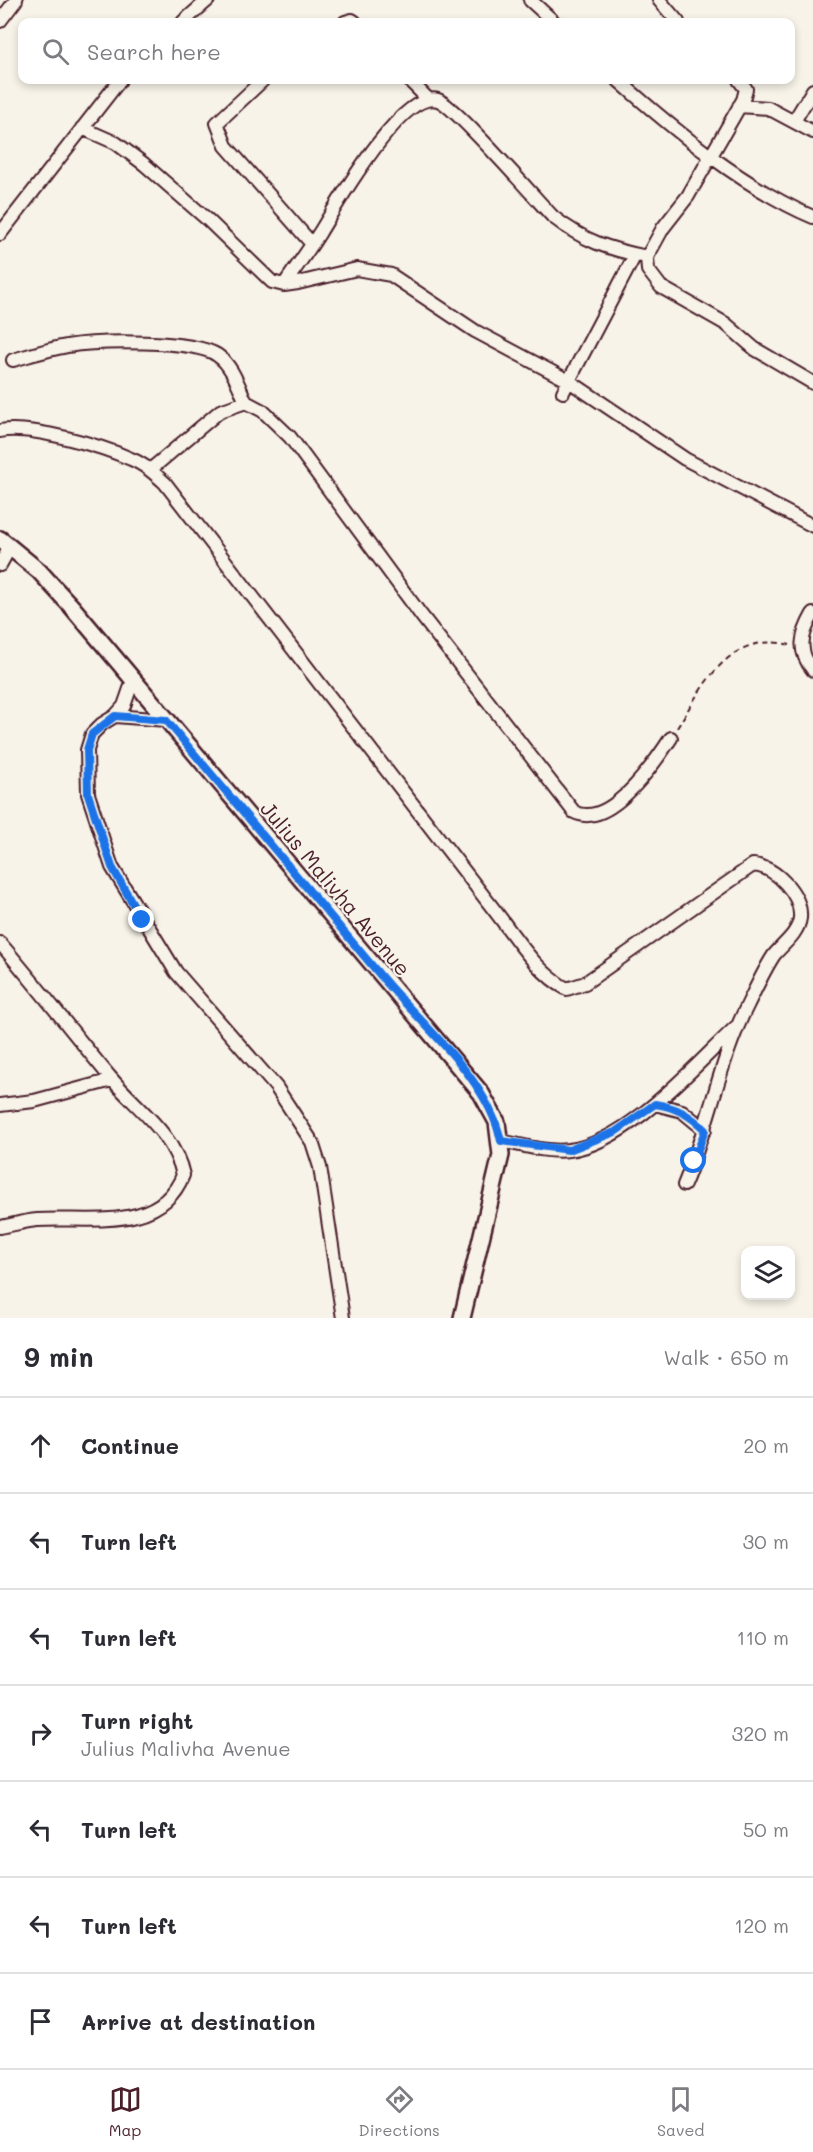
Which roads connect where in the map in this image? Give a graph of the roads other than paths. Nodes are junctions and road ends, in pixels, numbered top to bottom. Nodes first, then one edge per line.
1 (16, 0) edge
2 (208, 0) edge
3 (530, 0) edge
4 (659, 0) edge
5 (188, 18) edge
6 (550, 18) edge
7 (675, 18) edge
8 (0, 21) edge
9 (117, 84) edge
10 (259, 84) edge
11 (414, 84) edge
12 (623, 84) edge
13 (742, 84) edge
14 (813, 90) edge
15 (428, 99) junction
16 (739, 106) junction
17 (794, 121) junction
18 (82, 128) junction
19 (813, 132) edge
20 (710, 156) junction
21 (813, 217) edge
22 (0, 234) edge
23 (312, 244) junction
24 (641, 256) junction
25 (284, 285) junction
26 (13, 360) dead end
27 (813, 383) edge
28 (566, 387) junction
29 (246, 402) junction
30 (0, 431) edge
31 (150, 470) junction
32 (813, 525) edge
33 (5, 543) edge
34 (0, 565) edge
35 (813, 614) edge
36 (813, 670) edge
37 (133, 680) junction
38 (115, 716) junction
39 (166, 720) junction
40 (671, 738) road end
41 (0, 943) edge
42 (737, 1026) junction
43 (112, 1080) junction
44 (655, 1104) junction
45 (0, 1105) edge
46 (705, 1130) junction
47 (501, 1141) junction
48 (684, 1185) dead end
49 (0, 1227) edge
50 (343, 1318) edge
51 (462, 1318) edge

1 - 8 street
2 - 5 street
3 - 6 street
4 - 7 street
9 - 18 street
10 - 23 street
11 - 15 street
12 - 20 street
13 - 16 street
14 - 17 street
15 - 23 street
15 - 24 street
16 - 17 street
16 - 20 street
17 - 19 street
18 - 22 street
18 - 25 street
20 - 21 street
20 - 24 street
23 - 25 street
24 - 27 street
24 - 28 street
25 - 28 street
26 - 29 street
28 - 32 street
29 - 31 street
29 - 40 street
30 - 31 street
31 - 42 street
33 - 34 street
33 - 37 street, Julius Malivha Avenue
35 - 36 street
37 - 38 street
37 - 39 street, Julius Malivha Avenue
38 - 39 street
38 - 50 street
39 - 47 street, Julius Malivha Avenue
41 - 43 street
42 - 44 street
42 - 46 street
43 - 45 street
43 - 49 street
44 - 46 street
44 - 47 street
46 - 48 street
47 - 51 street, Julius Malivha Avenue

